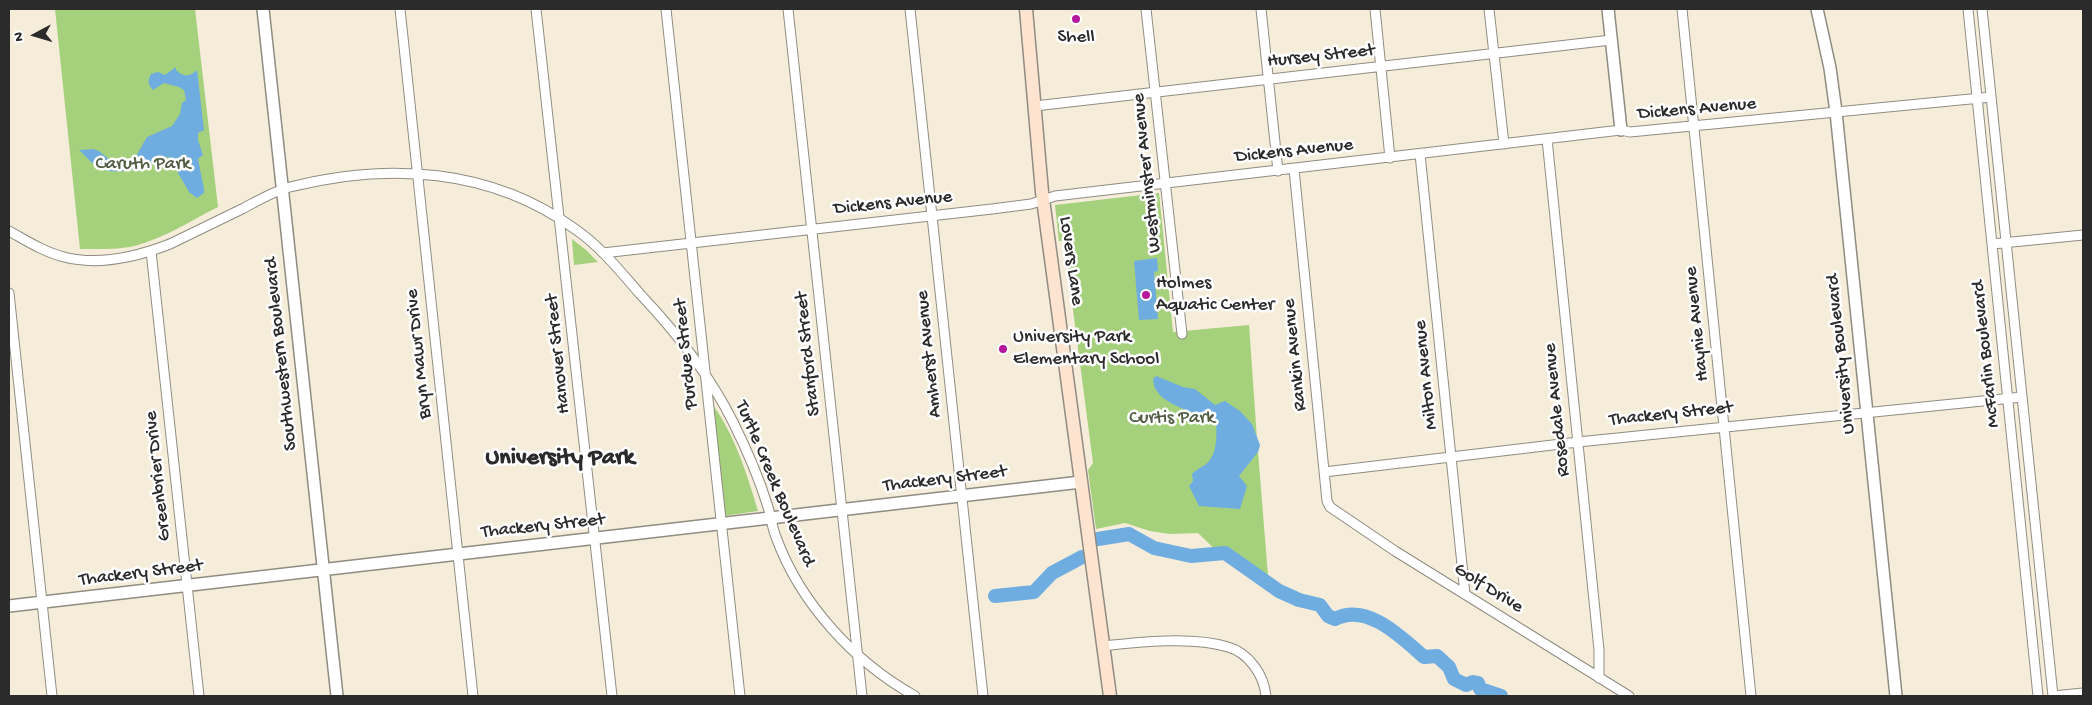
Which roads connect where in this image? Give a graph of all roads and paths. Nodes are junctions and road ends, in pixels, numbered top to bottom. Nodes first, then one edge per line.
1 (263, 9) edge
2 (400, 9) edge
3 (536, 9) edge
4 (666, 9) edge
5 (788, 9) edge
6 (910, 9) edge
7 (1026, 9) edge
8 (1146, 9) edge
9 (1261, 9) edge
10 (1375, 9) edge
11 (1489, 9) edge
12 (1608, 9) edge
13 (1682, 9) edge
14 (1817, 9) edge
15 (1968, 9) edge
16 (1982, 9) edge
17 (1612, 40) junction
18 (1494, 54) junction
19 (1380, 67) junction
20 (1268, 79) junction
21 (1155, 92) junction
22 (1991, 98) junction
23 (1977, 99) junction
24 (1035, 106) junction
25 (1836, 112) junction
26 (1694, 127) junction
27 (1621, 130) junction
28 (1547, 139) junction
29 (1504, 144) junction
30 (1420, 154) junction
31 (1390, 158) junction
32 (1294, 169) junction
33 (1278, 171) junction
34 (418, 173) junction
35 (1165, 183) junction
36 (282, 190) junction
37 (1043, 200) junction
38 (932, 216) junction
39 (560, 219) junction
40 (812, 229) junction
41 (9, 231) edge
42 (2083, 235) edge
43 (2006, 243) junction
44 (692, 244) junction
45 (1992, 244) junction
46 (151, 251) junction
47 (603, 253) junction
48 (9, 293) edge
49 (1182, 334) dead end
50 (706, 375) junction
51 (2022, 396) junction
52 (2008, 398) junction
53 (1866, 412) junction
54 (1724, 427) junction
55 (1578, 442) junction
56 (1451, 457) junction
57 (1324, 472) junction
58 (1081, 482) junction
59 (962, 495) junction
60 (1330, 508) joint
61 (842, 510) junction
62 (770, 518) junction
63 (720, 524) junction
64 (596, 539) junction
65 (458, 555) junction
66 (323, 570) junction
67 (187, 586) junction
68 (1465, 594) junction
69 (42, 603) junction
70 (9, 606) edge
71 (1103, 646) junction
72 (857, 655) junction
73 (1599, 678) junction
74 (2083, 693) edge
75 (52, 696) edge
76 (199, 696) edge
77 (336, 696) edge
78 (473, 696) edge
79 (612, 696) edge
80 (740, 696) edge
81 (862, 696) edge
82 (915, 696) edge
83 (983, 696) edge
84 (1110, 696) edge
85 (1266, 696) edge
86 (1629, 696) edge
87 (1752, 696) edge
88 (1896, 696) edge
89 (2038, 696) edge
90 (2053, 696) edge

1 - 36 street, Southwestern Boulevard
2 - 34 street, Bryn Mawr Drive
3 - 39 street, Hanover Street
4 - 44 street, Purdue Street
5 - 40 street, Stanford Street
6 - 38 street, Amherst Avenue
7 - 24 main road, Lovers Lane
8 - 21 street, Westminster Avenue
9 - 20 street
10 - 19 street
11 - 18 street
12 - 17 street
13 - 26 street, Haynie Avenue
14 - 25 street, University Boulevard
15 - 23 street, McFarlin Boulevard
16 - 22 street, McFarlin Boulevard
17 - 18 street, Hursey Street
17 - 27 street
18 - 19 street, Hursey Street
18 - 29 street
19 - 20 street, Hursey Street
19 - 31 street
20 - 21 street, Hursey Street
20 - 33 street
21 - 24 street, Hursey Street
21 - 35 street, Westminster Avenue
22 - 23 street, Dickens Avenue
22 - 43 street, McFarlin Boulevard
23 - 25 street, Dickens Avenue
23 - 45 street, McFarlin Boulevard
24 - 37 main road, Lovers Lane
25 - 26 street, Dickens Avenue
25 - 53 street, University Boulevard
26 - 27 street, Dickens Avenue
26 - 54 street, Haynie Avenue
27 - 28 street, Dickens Avenue
28 - 29 street, Dickens Avenue
28 - 55 street, Rosedale Avenue
29 - 30 street, Dickens Avenue
30 - 31 street, Dickens Avenue
30 - 56 street, Milton Avenue
31 - 32 street, Dickens Avenue
32 - 33 street, Dickens Avenue
32 - 57 street, Rankin Avenue
33 - 35 street, Dickens Avenue
34 - 36 street, Turtle Creek Boulevard
34 - 39 street, Turtle Creek Boulevard
34 - 65 street, Bryn Mawr Drive
35 - 37 street, Dickens Avenue
35 - 49 street, Westminster Avenue
36 - 46 street, Turtle Creek Boulevard
36 - 66 street, Southwestern Boulevard
37 - 38 street, Dickens Avenue
37 - 58 main road, Lovers Lane
38 - 40 street, Dickens Avenue
38 - 59 street, Amherst Avenue
39 - 47 street, Turtle Creek Boulevard
39 - 64 street, Hanover Street
40 - 44 street, Dickens Avenue
40 - 61 street, Stanford Street
41 - 46 street, Turtle Creek Boulevard
42 - 43 street
43 - 45 street
43 - 51 street, McFarlin Boulevard
44 - 47 street, Dickens Avenue
44 - 50 street, Purdue Street
45 - 52 street, McFarlin Boulevard
46 - 67 street, Greenbrier Drive
47 - 50 street, Turtle Creek Boulevard
48 - 69 street
50 - 62 street, Turtle Creek Boulevard
50 - 63 street, Purdue Street
51 - 52 street, Thackery Street
51 - 90 street, McFarlin Boulevard
52 - 53 street, Thackery Street
52 - 89 street, McFarlin Boulevard
53 - 54 street, Thackery Street
53 - 88 street, University Boulevard
54 - 55 street, Thackery Street
54 - 87 street, Haynie Avenue
55 - 56 street, Thackery Street
55 - 73 street, Rosedale Avenue
56 - 57 street, Thackery Street
56 - 68 street, Milton Avenue
57 - 60 street, Rankin Avenue
58 - 59 street, Thackery Street
58 - 71 main road, Lovers Lane
59 - 61 street, Thackery Street
59 - 83 street, Amherst Avenue
60 - 68 street, Golf Drive
61 - 62 street, Thackery Street
61 - 72 street, Stanford Street
62 - 63 street, Thackery Street
62 - 72 street, Turtle Creek Boulevard
63 - 64 street, Thackery Street
63 - 80 street, Purdue Street
64 - 65 street, Thackery Street
64 - 79 street, Hanover Street
65 - 66 street, Thackery Street
65 - 78 street, Bryn Mawr Drive
66 - 67 street, Thackery Street
66 - 77 street, Southwestern Boulevard
67 - 69 street, Thackery Street
67 - 76 street, Greenbrier Drive
68 - 73 street, Golf Drive
69 - 70 street, Thackery Street
69 - 75 street
71 - 84 main road, Lovers Lane
71 - 85 street
72 - 81 street, Stanford Street
72 - 82 street, Turtle Creek Boulevard
73 - 86 street, Golf Drive
74 - 90 street

